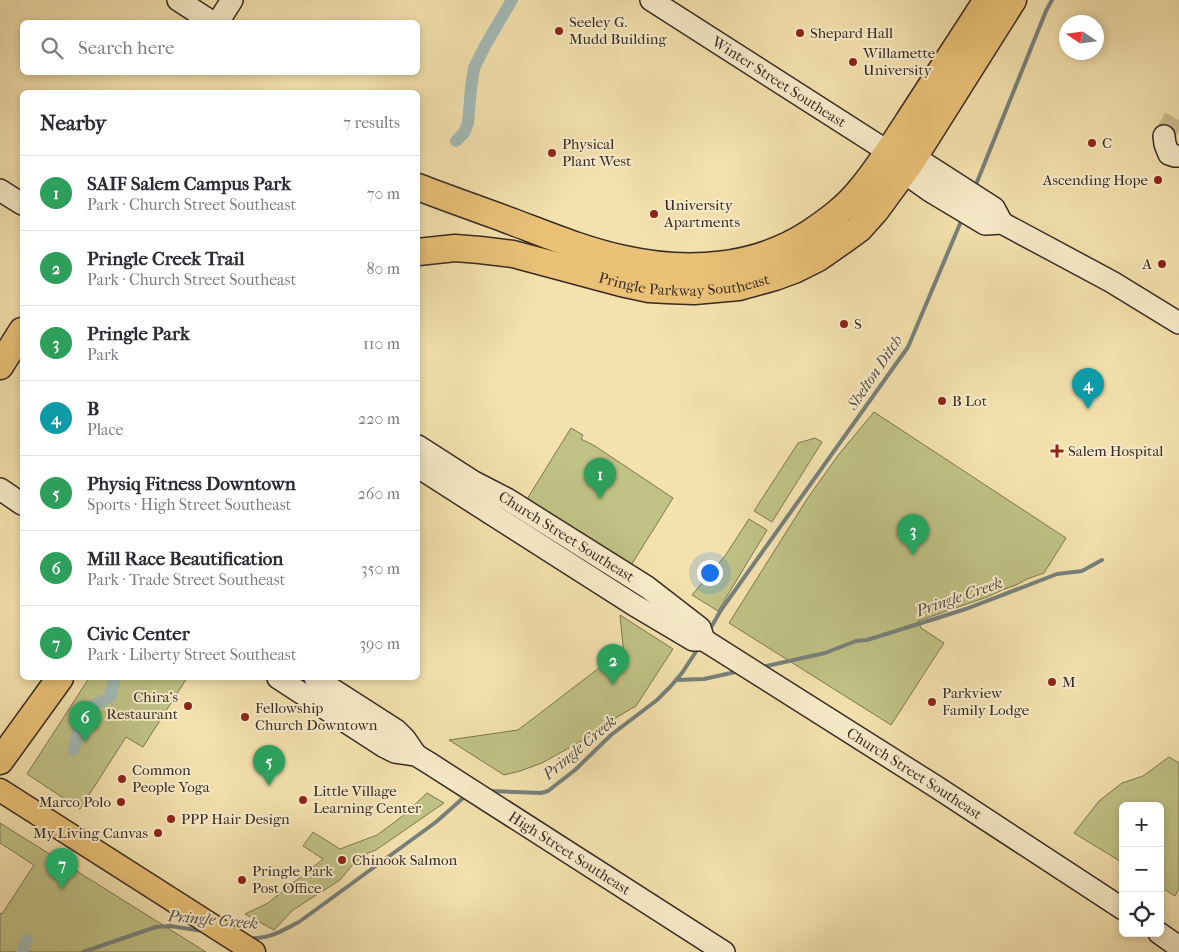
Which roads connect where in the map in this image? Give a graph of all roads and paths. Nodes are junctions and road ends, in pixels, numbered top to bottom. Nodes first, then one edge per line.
1 (178, 0) edge
2 (232, 0) edge
3 (651, 0) edge
4 (987, 0) edge
5 (1013, 0) edge
6 (209, 20) edge
7 (219, 20) edge
8 (1164, 136) dead end
9 (1179, 156) edge
10 (899, 158) junction
11 (420, 188) edge
12 (0, 190) edge
13 (20, 203) edge
14 (420, 252) edge
15 (1179, 323) edge
16 (20, 334) edge
17 (0, 366) edge
18 (420, 447) edge
19 (420, 468) edge
20 (0, 489) edge
21 (20, 503) edge
22 (683, 625) junction
23 (59, 680) edge
24 (281, 680) edge
25 (318, 680) edge
26 (416, 755) junction
27 (0, 760) edge
28 (0, 790) edge
29 (1119, 906) edge
30 (254, 952) edge
31 (724, 952) edge

1 - 6 street
2 - 7 street
3 - 10 street, Winter Street Southeast
4 - 10 highway
5 - 10 highway
8 - 9 street
10 - 11 highway, Pringle Parkway Southeast
10 - 14 highway, Pringle Parkway Southeast
10 - 15 street, Winter Street Southeast
12 - 13 street
16 - 17 highway
18 - 22 street, Church Street Southeast
19 - 22 street, Church Street Southeast
20 - 21 street
22 - 29 street, Church Street Southeast
23 - 27 highway
24 - 26 street, High Street Southeast
25 - 26 street, High Street Southeast
26 - 31 street, High Street Southeast
28 - 30 main road

